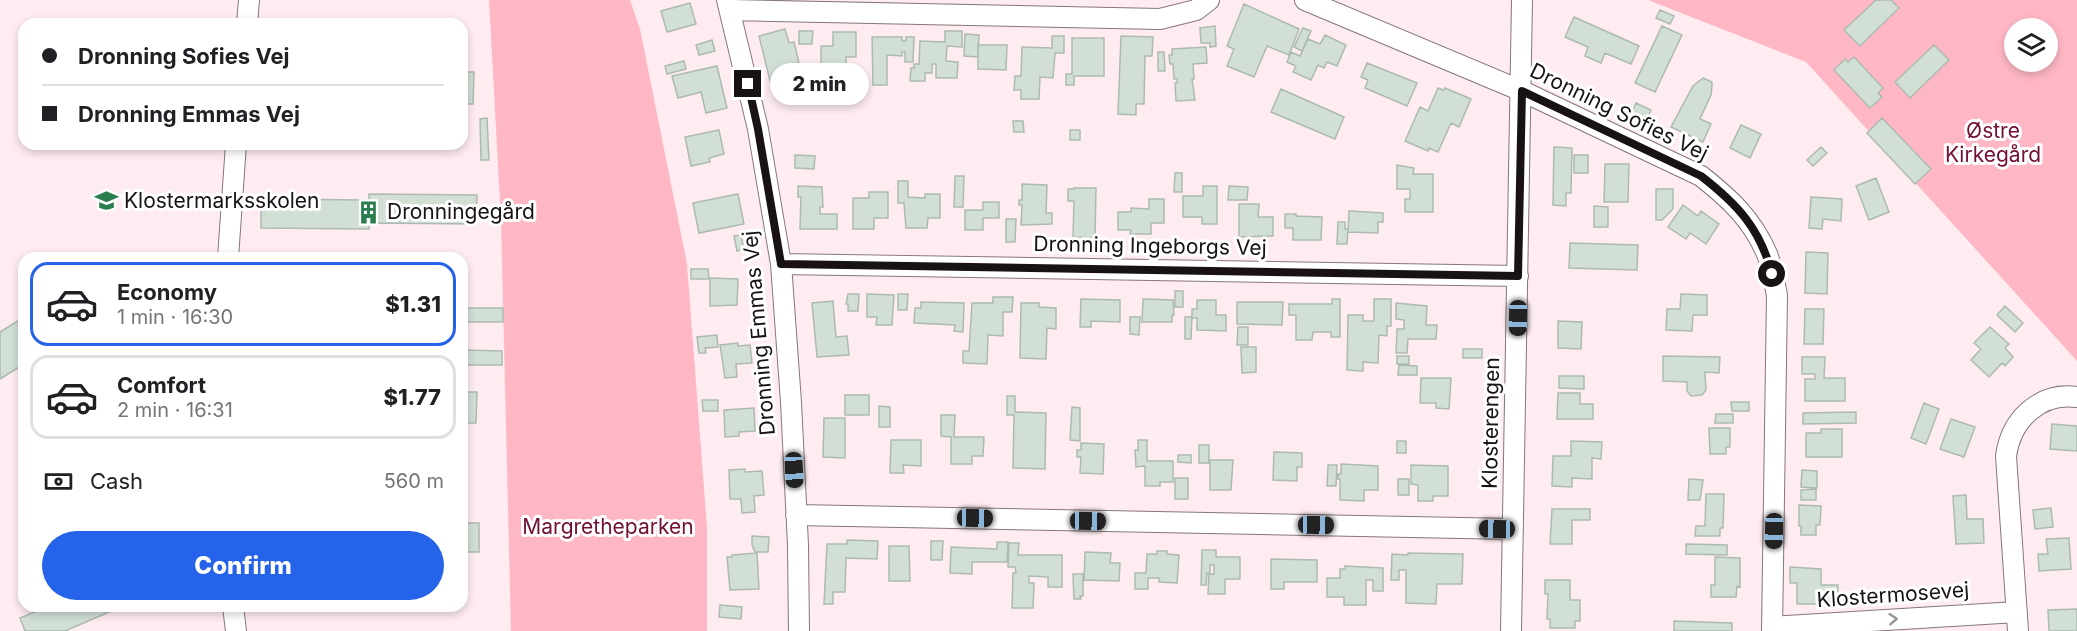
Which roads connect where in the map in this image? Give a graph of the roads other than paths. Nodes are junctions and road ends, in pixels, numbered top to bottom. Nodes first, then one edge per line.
1 (249, 0) edge
2 (1209, 0) edge
3 (1305, 0) edge
4 (1522, 0) edge
5 (728, 5) edge
6 (248, 18) edge
7 (1522, 91) junction
8 (236, 150) edge
9 (228, 252) edge
10 (781, 264) junction
11 (1518, 276) junction
12 (2077, 397) edge
13 (796, 515) junction
14 (1513, 529) junction
15 (234, 612) edge
16 (2017, 621) edge
17 (1772, 629) edge
18 (236, 631) edge
19 (799, 631) edge
20 (1511, 631) edge

1 - 6 street
2 - 5 street
3 - 7 street, Dronning Sofies Vej
4 - 7 street, Klosterengen
5 - 10 street, Dronning Emmas Vej
7 - 11 street, Klosterengen
7 - 17 street, Dronning Sofies Vej
8 - 9 street
10 - 11 street, Dronning Ingeborgs Vej
10 - 13 street, Dronning Emmas Vej
11 - 14 street, Klosterengen
12 - 16 street
13 - 14 street
13 - 19 street, Dronning Emmas Vej
14 - 20 street, Klosterengen
15 - 18 street
17 -> 16 street, Klostermosevej

